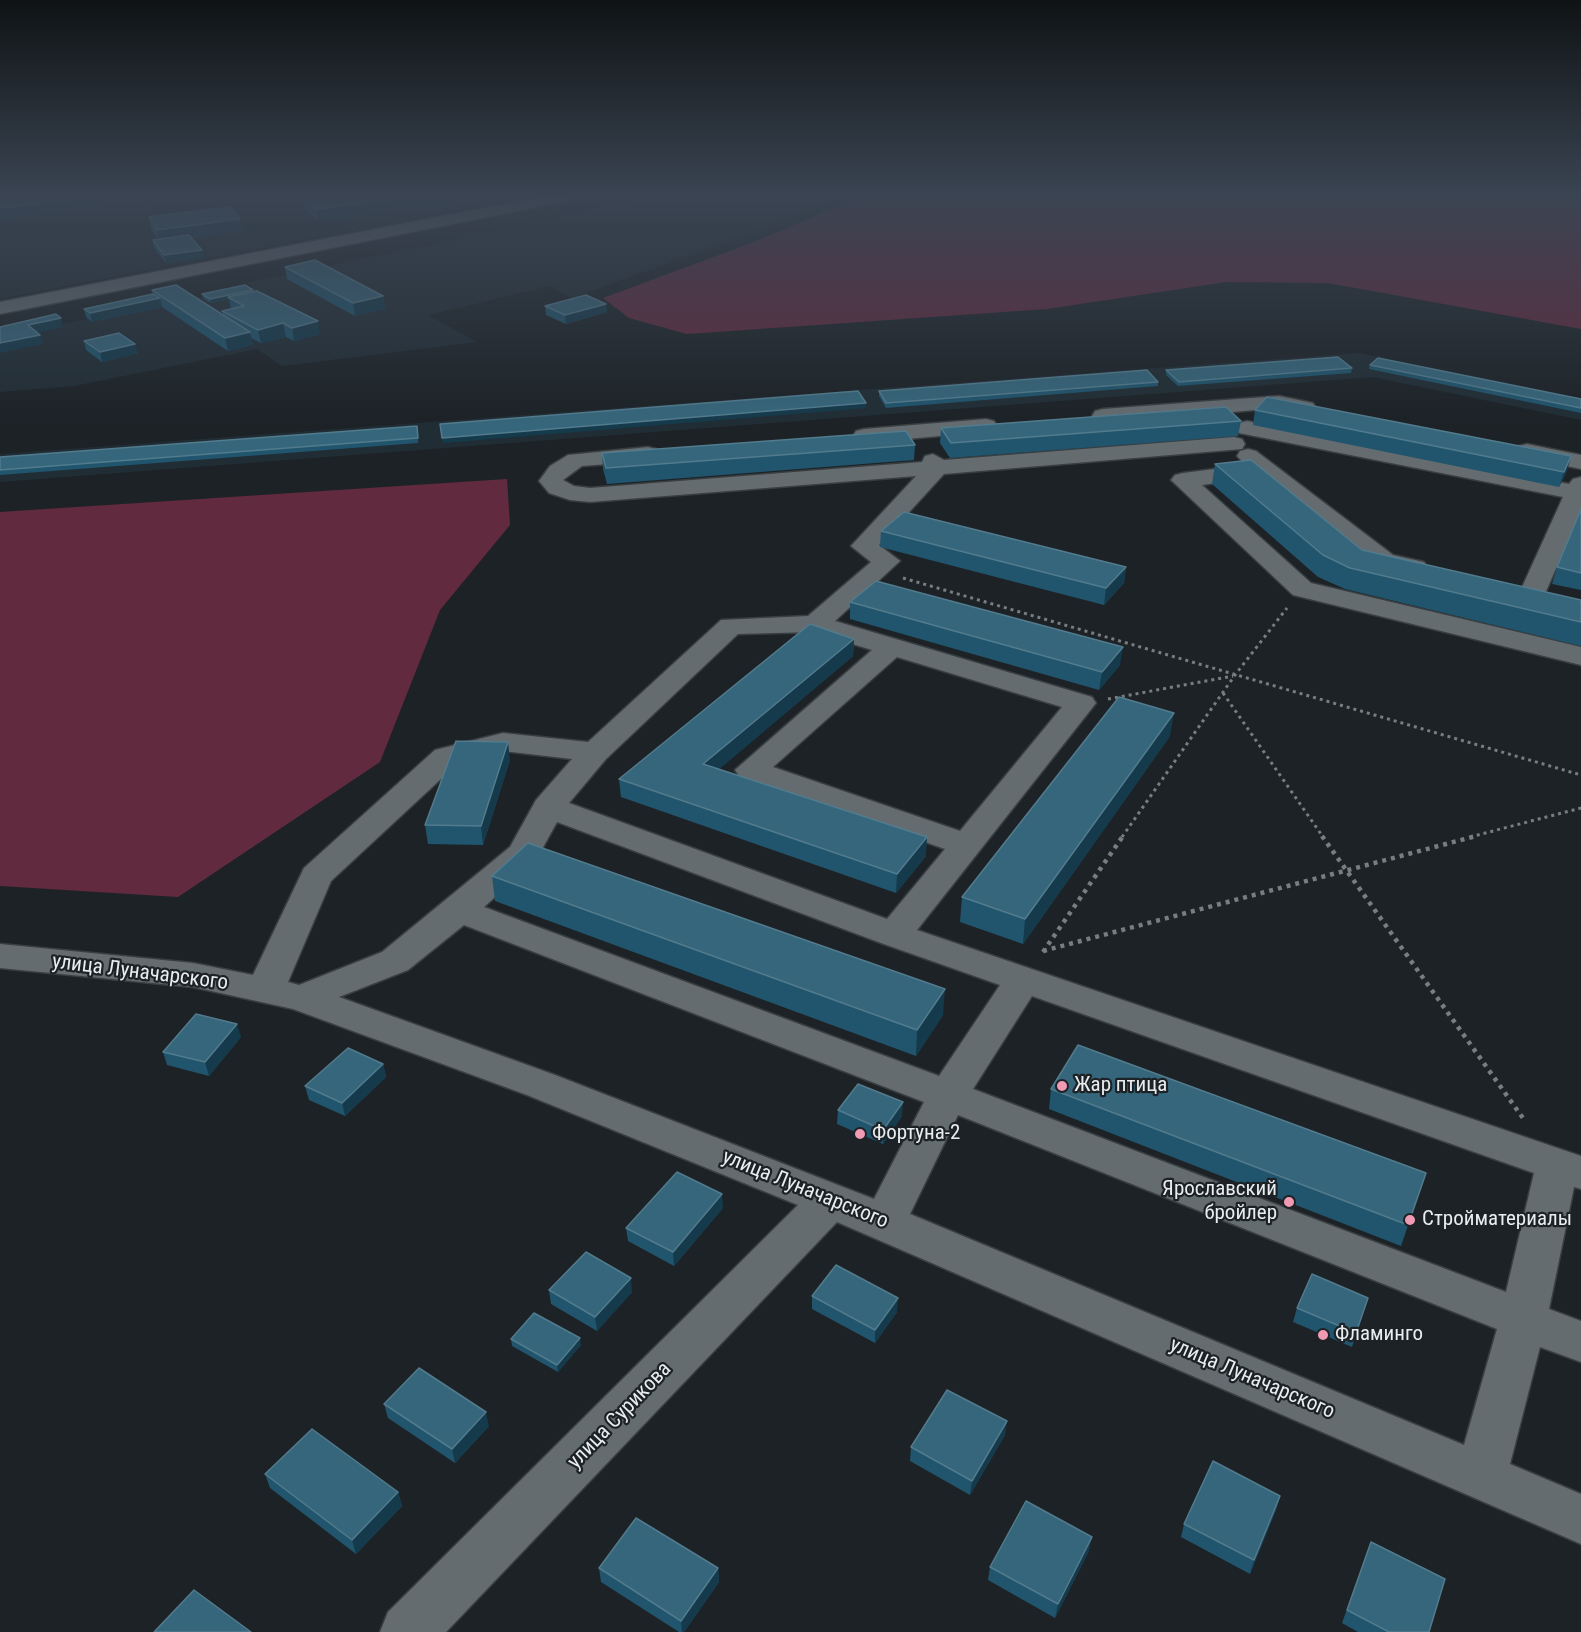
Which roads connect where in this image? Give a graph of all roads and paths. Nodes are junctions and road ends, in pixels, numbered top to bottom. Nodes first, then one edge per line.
1 (182, 272) edge
2 (0, 308) edge
3 (1220, 406) junction
4 (1325, 412) edge
5 (1078, 418) edge
6 (1007, 424) edge
7 (913, 432) junction
8 (1240, 436) junction
9 (843, 438) edge
10 (1511, 448) edge
11 (669, 452) edge
12 (1581, 462) edge
13 (938, 467) junction
14 (1264, 470) junction
15 (1579, 489) edge
16 (889, 516) junction
17 (923, 525) edge
18 (877, 570) junction
19 (1440, 574) edge
20 (1302, 589) junction
21 (1530, 596) edge
22 (815, 624) junction
23 (892, 647) junction
24 (1581, 656) edge
25 (1235, 675) junction
26 (1223, 693) junction
27 (1081, 704) junction
28 (594, 752) junction
29 (1581, 775) edge
30 (548, 807) junction
31 (1581, 808) edge
32 (968, 846) junction
33 (1346, 871) junction
34 (459, 910) junction
35 (894, 935) junction
36 (0, 956) edge
37 (1033, 966) junction
38 (283, 994) junction
39 (948, 1095) junction
40 (1569, 1169) edge
41 (831, 1200) junction
42 (884, 1222) junction
43 (1523, 1319) junction
44 (1581, 1342) edge
45 (1481, 1476) junction
46 (1581, 1519) edge
47 (408, 1632) edge

1 - 2 street
3 - 4 street
3 - 5 street
3 - 8 street
6 - 7 street
7 - 9 street
7 - 13 street
8 - 13 street
8 - 14 street
8 - 15 street
10 - 12 street
11 - 13 street
13 - 16 street
14 - 19 street
14 - 20 street
15 - 21 street
16 - 17 street
16 - 18 street
18 - 22 street
18 - 25 path
20 - 24 street
20 - 25 path
22 - 23 street
22 - 28 street
23 - 27 street
23 - 32 street
25 - 26 path
25 - 27 path
25 - 29 path
26 - 33 path
26 - 37 path
27 - 32 street
28 - 30 street
28 - 38 street
30 - 34 street
30 - 35 street
31 - 33 path
32 - 35 street
33 - 37 path
33 - 40 path
34 - 38 street
34 - 39 street
35 - 37 street
36 - 38 street, улица Луначарского
37 - 39 street
37 - 40 street
38 - 41 street, улица Луначарского
39 - 42 street
39 - 43 street
40 - 43 street
41 - 42 street, улица Луначарского
41 - 47 street, улица Сурикова
42 - 45 street, улица Луначарского
43 - 44 street
43 - 45 street
45 - 46 street, улица Луначарского

